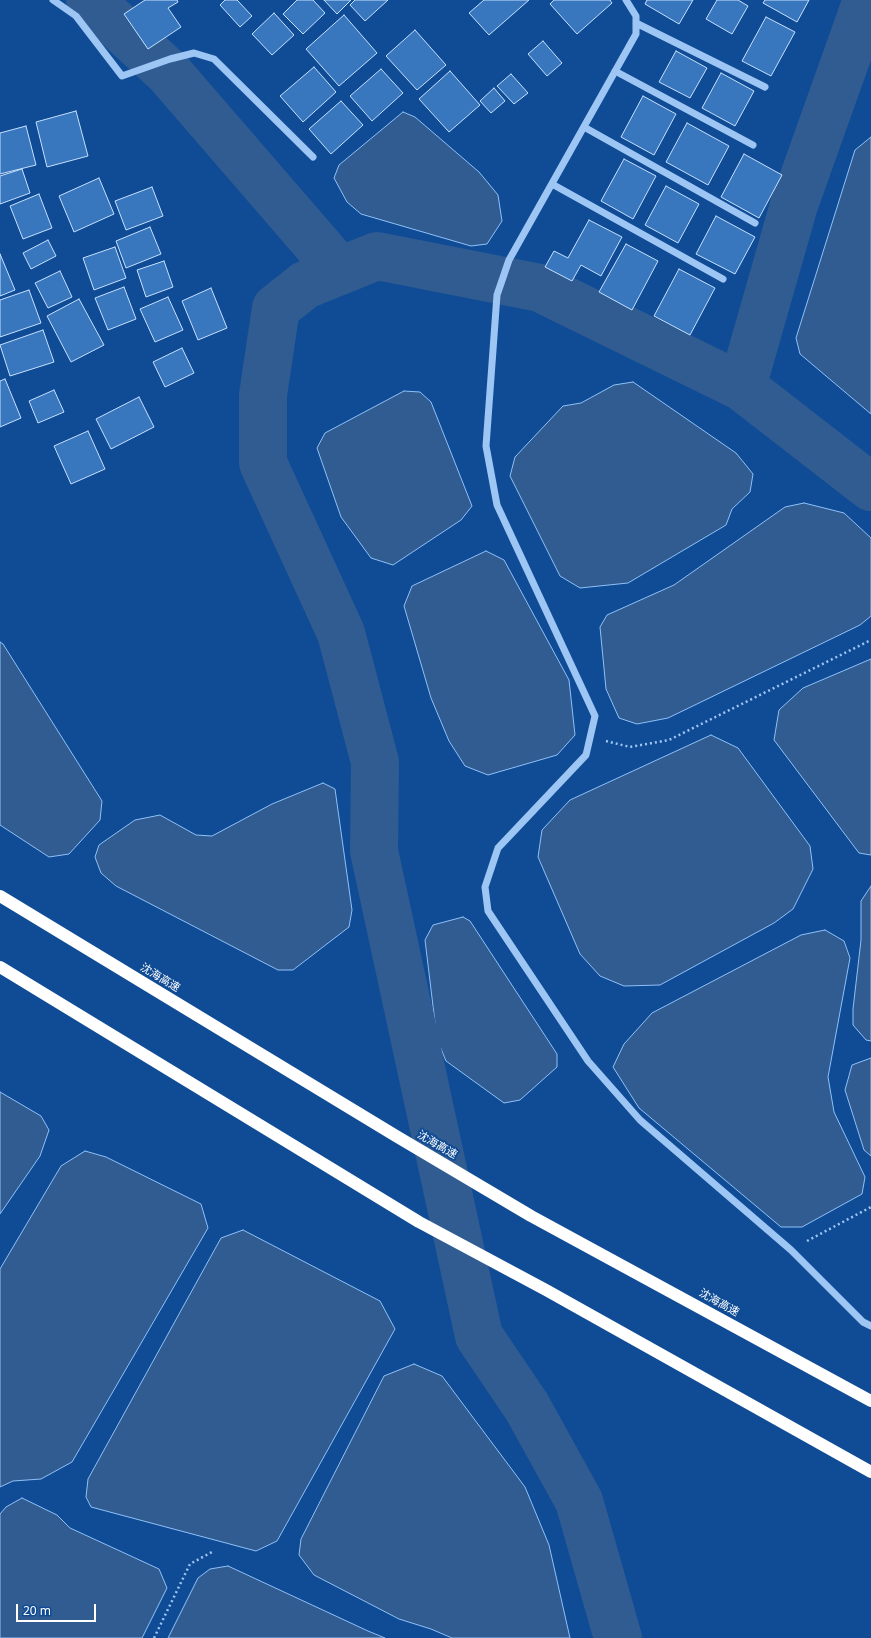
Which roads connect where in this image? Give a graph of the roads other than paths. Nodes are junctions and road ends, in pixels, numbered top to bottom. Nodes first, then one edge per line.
1 (53, 0) edge
2 (626, 0) edge
3 (636, 23) junction
4 (615, 70) junction
5 (765, 87) dead end
6 (584, 127) junction
7 (753, 145) dead end
8 (313, 157) dead end
9 (552, 184) junction
10 (755, 223) dead end
11 (723, 279) dead end
12 (0, 896) edge
13 (0, 967) edge
14 (871, 1326) edge
15 (871, 1401) edge
16 (871, 1472) edge

1 - 8 street
2 - 3 street
3 - 4 street
3 - 5 street
4 - 6 street
4 - 7 street
6 - 9 street
6 - 10 street
9 - 11 street
9 - 14 street
12 - 15 highway, 沈海高速
13 - 16 highway

